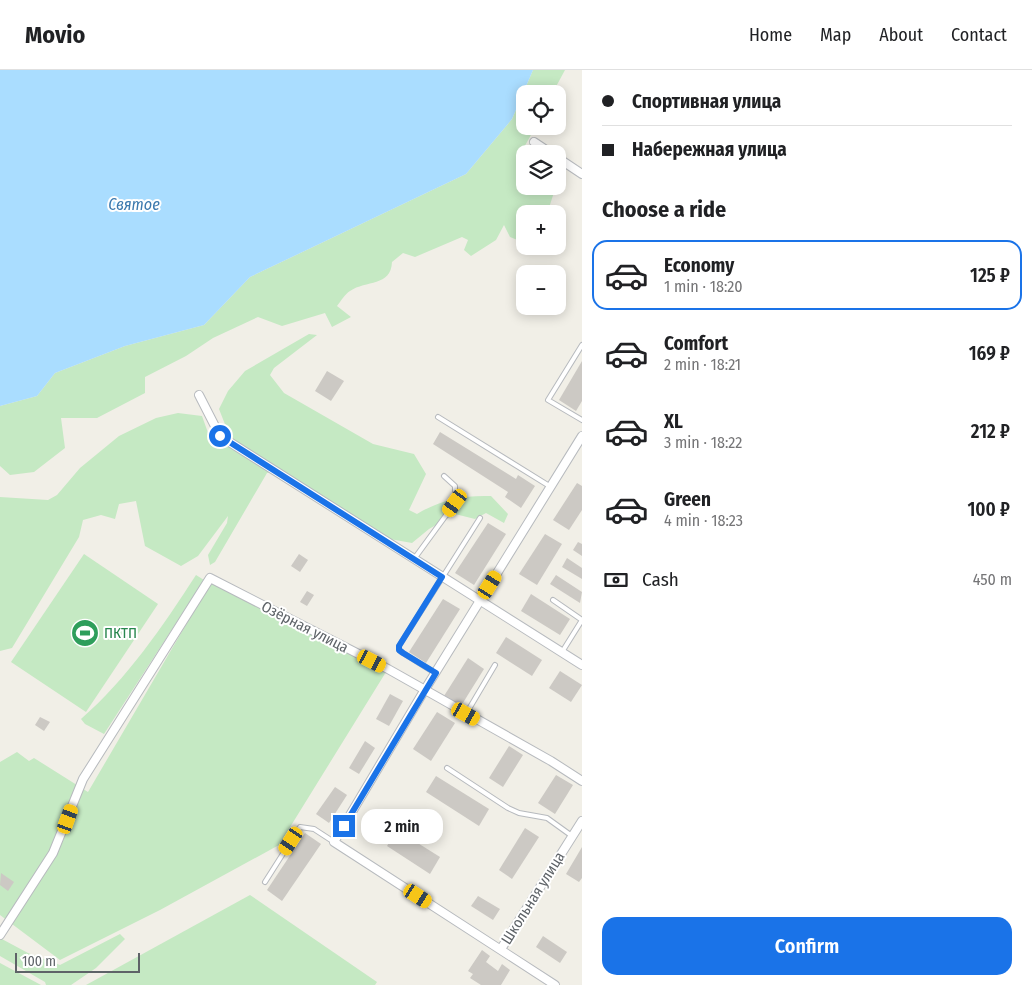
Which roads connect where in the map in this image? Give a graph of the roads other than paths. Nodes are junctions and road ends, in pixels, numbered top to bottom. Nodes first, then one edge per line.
1 (534, 142) dead end
2 (538, 145) edge
3 (566, 163) edge
4 (582, 174) edge
5 (582, 345) edge
6 (199, 395) dead end
7 (438, 417) dead end
8 (582, 420) edge
9 (582, 436) edge
10 (444, 476) dead end
11 (551, 486) junction
12 (480, 518) dead end
13 (414, 560) junction
14 (442, 577) junction
15 (553, 600) dead end
16 (480, 601) junction
17 (582, 620) edge
18 (562, 652) junction
19 (494, 665) dead end
20 (582, 665) edge
21 (436, 673) junction
22 (424, 691) junction
23 (466, 714) junction
24 (447, 768) dead end
25 (582, 782) edge
26 (582, 821) edge
27 (572, 836) junction
28 (334, 842) junction
29 (265, 882) dead end
30 (0, 935) edge
31 (501, 949) junction
32 (555, 985) edge

1 - 2 street
3 - 4 street
5 - 8 lane
6 - 13 street
7 - 11 lane
9 - 11 street
10 - 13 lane
11 - 16 street
12 - 14 lane
13 - 14 street
14 - 16 street
14 - 21 lane
15 - 17 lane
16 - 18 street
16 - 21 street
17 - 18 lane
18 - 20 street
19 - 23 lane
21 - 22 street
22 - 23 street, Озёрная улица
22 - 28 street
22 - 30 street, Озёрная улица
23 - 25 street, Озёрная улица
24 - 27 lane
26 - 27 street, Школьная улица
27 - 31 street, Школьная улица
28 - 29 lane
28 - 31 street
31 - 32 street

